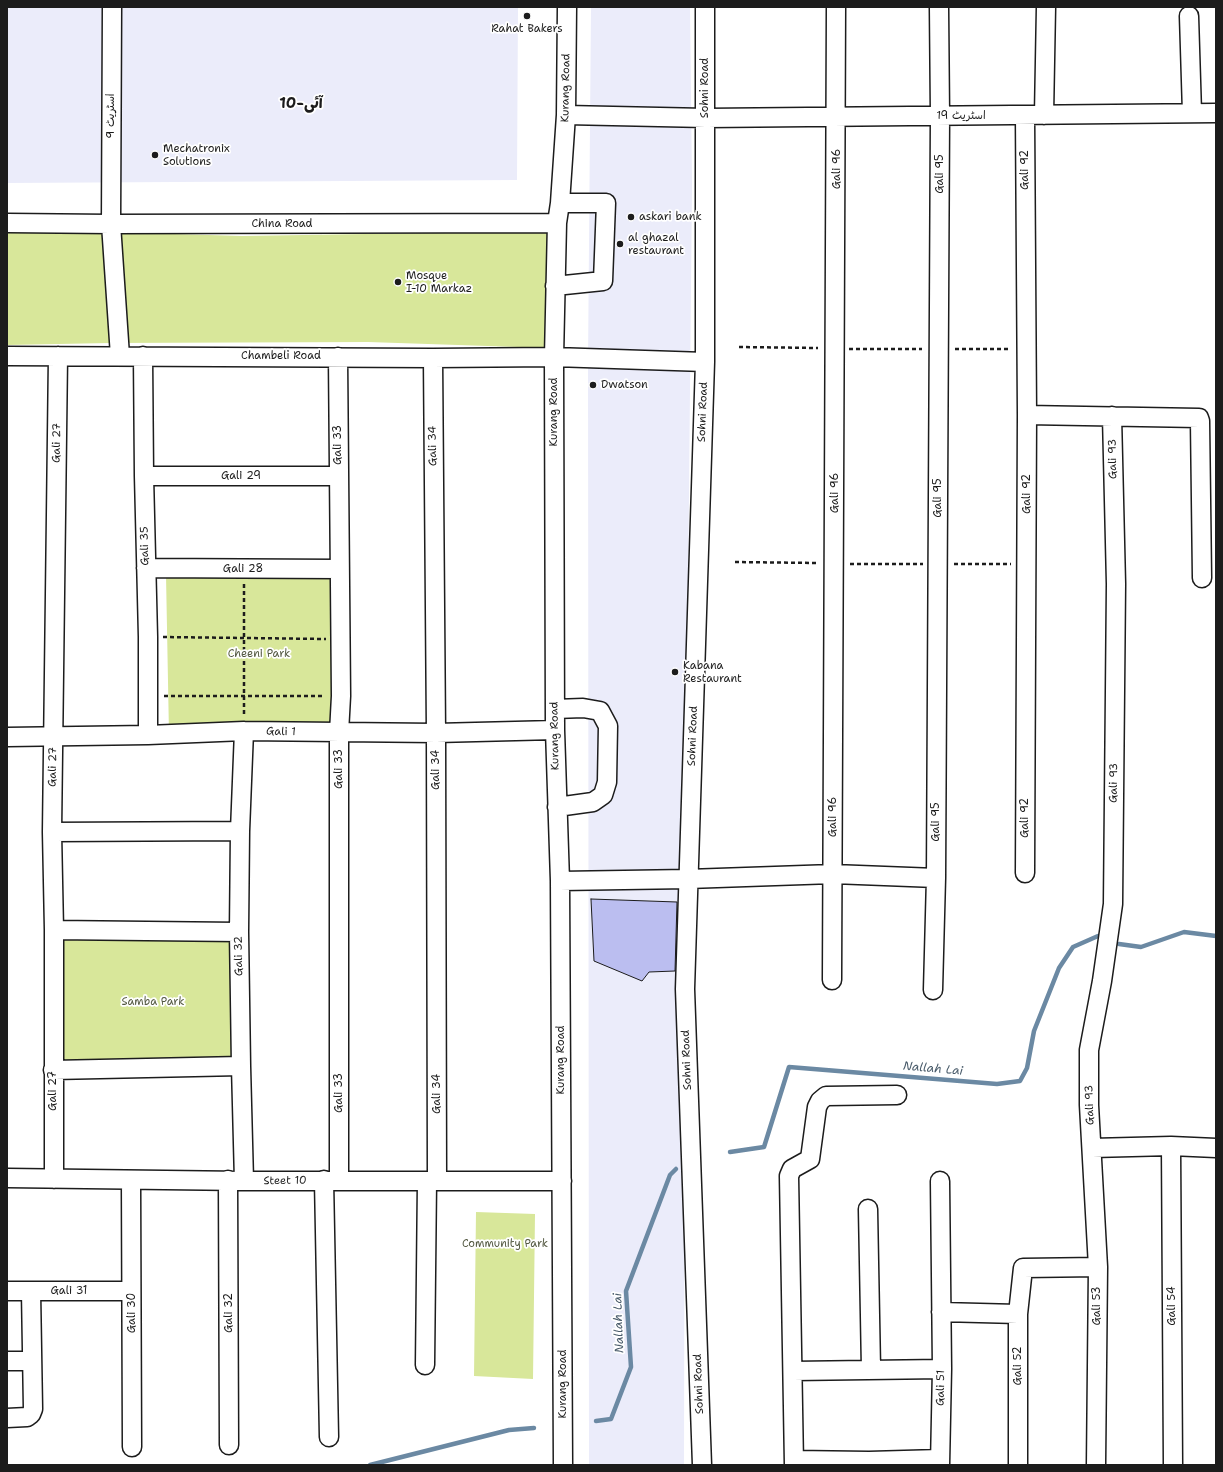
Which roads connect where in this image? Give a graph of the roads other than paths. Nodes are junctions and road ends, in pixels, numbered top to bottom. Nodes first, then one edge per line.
1 (112, 7) edge
2 (567, 7) edge
3 (705, 7) edge
4 (836, 7) edge
5 (940, 7) edge
6 (1046, 7) edge
7 (1189, 16) dead end
8 (1216, 113) edge
9 (1192, 114) junction
10 (566, 115) junction
11 (1044, 115) junction
12 (940, 116) junction
13 (1025, 116) junction
14 (837, 117) junction
15 (706, 118) junction
16 (560, 203) junction
17 (7, 223) edge
18 (557, 223) junction
19 (110, 224) junction
20 (555, 286) junction
21 (7, 356) edge
22 (58, 356) junction
23 (120, 356) junction
24 (143, 356) junction
25 (338, 357) junction
26 (554, 357) junction
27 (432, 358) junction
28 (705, 362) junction
29 (1027, 415) junction
30 (1112, 416) junction
31 (144, 476) junction
32 (338, 476) junction
33 (146, 568) junction
34 (339, 569) junction
35 (1202, 578) dead end
36 (555, 709) junction
37 (555, 730) junction
38 (244, 731) junction
39 (340, 733) junction
40 (436, 733) junction
41 (148, 735) junction
42 (7, 737) edge
43 (53, 737) junction
44 (557, 807) junction
45 (52, 832) junction
46 (240, 832) junction
47 (1025, 873) dead end
48 (833, 874) junction
49 (936, 878) junction
50 (688, 879) junction
51 (560, 881) junction
52 (54, 930) junction
53 (239, 932) junction
54 (832, 980) dead end
55 (934, 990) dead end
56 (241, 1066) junction
57 (53, 1070) junction
58 (897, 1095) dead end
59 (1171, 1146) junction
60 (1092, 1148) junction
61 (1216, 1148) edge
62 (7, 1178) edge
63 (54, 1179) junction
64 (132, 1180) junction
65 (332, 1180) junction
66 (562, 1180) junction
67 (236, 1181) junction
68 (432, 1181) junction
69 (940, 1181) dead end
70 (868, 1209) dead end
71 (1098, 1267) junction
72 (7, 1291) edge
73 (31, 1291) junction
74 (132, 1291) junction
75 (941, 1312) junction
76 (1018, 1314) junction
77 (7, 1361) edge
78 (32, 1362) junction
79 (425, 1365) dead end
80 (871, 1369) junction
81 (942, 1369) junction
82 (793, 1371) junction
83 (7, 1418) edge
84 (329, 1437) dead end
85 (229, 1445) dead end
86 (132, 1447) dead end
87 (794, 1462) edge
88 (940, 1462) edge
89 (869, 1463) edge
90 (563, 1465) edge
91 (702, 1465) edge
92 (1018, 1465) edge
93 (1096, 1465) edge
94 (1173, 1465) edge

1 - 19 street, اسٹریٹ 9
2 - 10 street, Kurang Road
3 - 15 street, Sohni Road
4 - 14 street, Gali 96
5 - 12 street, Gali 95
6 - 11 street
7 - 9 street
8 - 9 street, اسٹریٹ 19
9 - 11 street, اسٹریٹ 19
10 - 15 street, اسٹریٹ 19
10 - 16 street, Kurang Road
11 - 13 street, اسٹریٹ 19
12 - 13 street, اسٹریٹ 19
12 - 14 street, اسٹریٹ 19
12 - 49 street, Gali 95
13 - 29 street, Gali 92
14 - 15 street, اسٹریٹ 19
14 - 48 street, Gali 96
15 - 28 street, Sohni Road
16 - 18 street, Kurang Road
16 - 20 street
17 - 19 street, China Road
18 - 19 street, China Road
18 - 20 street, Kurang Road
19 - 23 street, اسٹریٹ 9
20 - 26 street, Kurang Road
21 - 22 street, Chambeli Road
22 - 23 street, Chambeli Road
22 - 43 street, Gali 27
23 - 24 street, Chambeli Road
24 - 25 street, Chambeli Road
24 - 31 street, Gali 35
25 - 27 street, Chambeli Road
25 - 32 street, Gali 33
26 - 27 street, Chambeli Road
26 - 28 street, Chambeli Road
26 - 36 street, Kurang Road
27 - 40 street, Gali 34
28 - 50 street, Sohni Road
29 - 30 street
29 - 47 street, Gali 92
30 - 35 street
30 - 60 street, Gali 93
31 - 32 street, Gali 29
31 - 33 street, Gali 35
32 - 34 street, Gali 33
33 - 34 street, Gali 28
33 - 41 street, Gali 35
34 - 39 street, Gali 33
36 - 37 street, Kurang Road
36 - 44 street
37 - 40 street, Gali 1
37 - 44 street, Kurang Road
38 - 39 street, Gali 1
38 - 41 street, Gali 1
38 - 46 street, Gali 32
39 - 40 street, Gali 1
39 - 65 street, Gali 33
40 - 68 street, Gali 34
41 - 43 street, Gali 1
42 - 43 street, Gali 1
43 - 45 street, Gali 27
44 - 51 street, Kurang Road
45 - 46 street
45 - 52 street, Gali 27
46 - 53 street, Gali 32
48 - 49 street
48 - 50 street
48 - 54 street, Gali 96
49 - 55 street, Gali 95
50 - 51 street
50 - 91 street, Sohni Road
51 - 66 street, Kurang Road
52 - 53 street
52 - 57 street, Gali 27
53 - 56 street, Gali 32
56 - 57 street
56 - 67 street, Gali 32
57 - 63 street, Gali 27
58 - 82 street
59 - 60 street
59 - 61 street
59 - 94 street, Gali 54
60 - 71 street, Gali 53
62 - 63 street, Steet 10
63 - 64 street, Steet 10
64 - 67 street, Steet 10
64 - 74 street, Gali 30
65 - 67 street, Steet 10
65 - 68 street, Steet 10
65 - 84 street, Gali 33
66 - 68 street, Steet 10
66 - 90 street, Kurang Road
67 - 85 street, Gali 32
68 - 79 street, Gali 34
69 - 75 street, Gali 51
70 - 80 street
71 - 76 street, Gali 52
71 - 93 street, Gali 53
72 - 73 street, Gali 31
73 - 74 street, Gali 31
73 - 78 street
74 - 86 street, Gali 30
75 - 76 street
75 - 81 street, Gali 51
76 - 92 street, Gali 52
77 - 78 street
78 - 83 street
80 - 81 street
80 - 82 street
81 - 88 street, Gali 51
82 - 87 street
87 - 89 street
88 - 89 street

